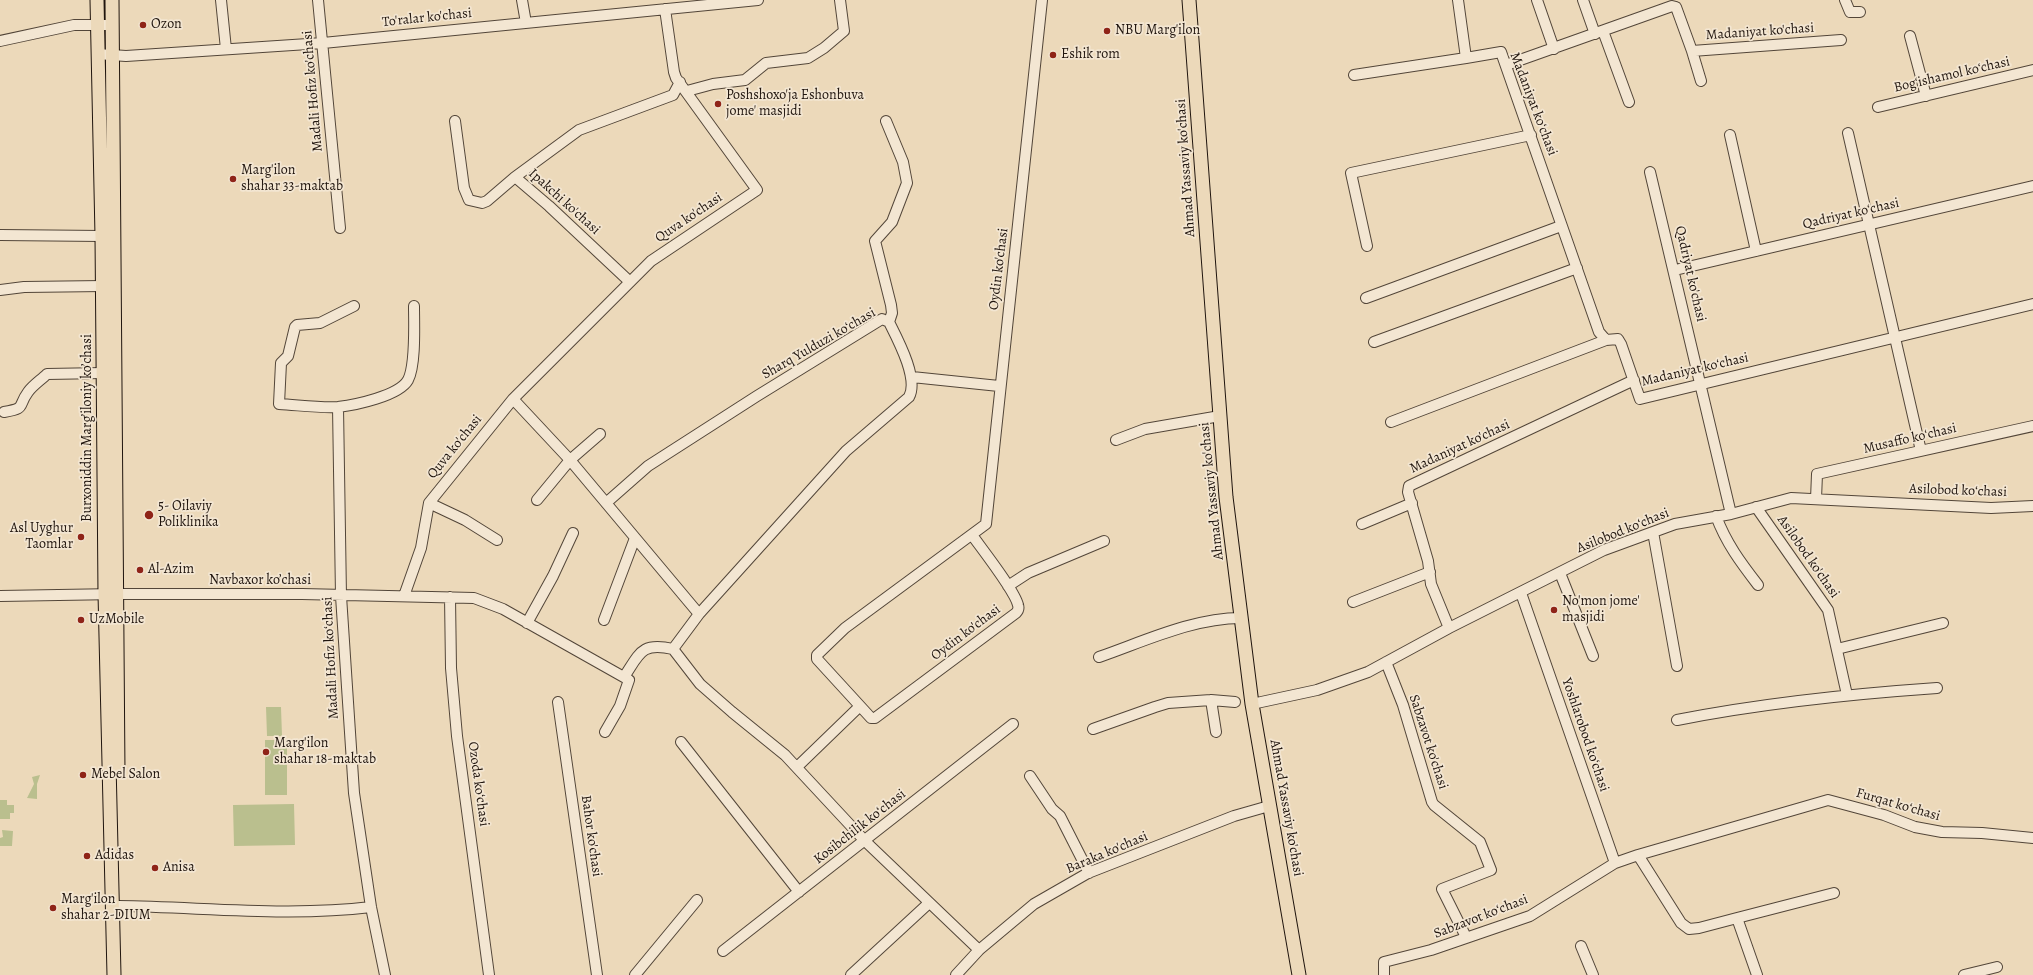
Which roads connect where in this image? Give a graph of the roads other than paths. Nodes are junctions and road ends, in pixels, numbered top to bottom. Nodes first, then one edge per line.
1 (97, 0) edge
2 (112, 0) edge
3 (221, 0) edge
4 (318, 0) edge
5 (522, 0) edge
6 (758, 0) edge
7 (840, 0) edge
8 (1042, 0) edge
9 (1189, 0) edge
10 (1458, 0) edge
11 (1537, 0) edge
12 (1583, 0) edge
13 (1845, 0) edge
14 (1678, 3) edge
15 (680, 4) edge
16 (666, 9) junction
17 (1860, 12) dead end
18 (526, 23) junction
19 (98, 25) junction
20 (113, 25) junction
21 (1599, 33) junction
22 (1910, 36) dead end
23 (1841, 40) dead end
24 (0, 41) edge
25 (323, 43) junction
26 (226, 49) junction
27 (1554, 49) junction
28 (1692, 51) junction
29 (97, 54) junction
30 (113, 55) junction
31 (1466, 58) junction
32 (1506, 65) junction
33 (2033, 70) edge
34 (1354, 75) dead end
35 (1701, 81) dead end
36 (680, 82) junction
37 (687, 92) junction
38 (1926, 96) junction
39 (1629, 102) dead end
40 (1878, 107) dead end
41 (455, 121) dead end
42 (886, 121) dead end
43 (1848, 133) dead end
44 (1531, 135) junction
45 (1730, 135) dead end
46 (1650, 172) dead end
47 (515, 177) junction
48 (2033, 186) edge
49 (1869, 224) junction
50 (1561, 226) junction
51 (340, 228) dead end
52 (0, 235) edge
53 (102, 236) junction
54 (1367, 246) dead end
55 (1756, 251) junction
56 (1577, 268) junction
57 (1675, 270) junction
58 (630, 282) junction
59 (103, 286) junction
60 (0, 290) edge
61 (1366, 298) dead end
62 (2033, 304) edge
63 (354, 306) dead end
64 (414, 306) dead end
65 (889, 322) junction
66 (1895, 337) junction
67 (1606, 340) junction
68 (1374, 342) dead end
69 (104, 373) junction
70 (912, 377) junction
71 (1634, 380) junction
72 (1701, 384) junction
73 (999, 386) junction
74 (513, 399) junction
75 (338, 407) junction
76 (4, 412) dead end
77 (1220, 416) junction
78 (1391, 422) dead end
79 (2033, 426) edge
80 (600, 434) dead end
81 (1116, 440) dead end
82 (1921, 450) junction
83 (570, 460) junction
84 (1816, 499) junction
85 (537, 500) dead end
86 (428, 503) junction
87 (606, 503) junction
88 (1412, 503) junction
89 (2033, 506) edge
90 (1756, 507) junction
91 (1731, 514) junction
92 (1716, 516) junction
93 (1362, 524) dead end
94 (1653, 532) junction
95 (573, 534) dead end
96 (972, 535) junction
97 (635, 538) junction
98 (497, 540) dead end
99 (1104, 541) dead end
100 (1430, 572) junction
101 (1560, 573) junction
102 (1758, 585) dead end
103 (1008, 586) junction
104 (1521, 593) junction
105 (111, 594) junction
106 (0, 596) edge
107 (341, 596) junction
108 (404, 596) junction
109 (450, 597) junction
110 (1353, 602) dead end
111 (699, 614) junction
112 (1241, 618) junction
113 (604, 620) dead end
114 (527, 623) junction
115 (1944, 623) dead end
116 (1449, 628) junction
117 (1837, 649) junction
118 (673, 650) junction
119 (1593, 656) dead end
120 (1099, 657) dead end
121 (1386, 662) junction
122 (1677, 666) dead end
123 (624, 677) junction
124 (1937, 688) dead end
125 (1847, 695) junction
126 (1211, 700) junction
127 (558, 702) dead end
128 (1235, 702) dead end
129 (1252, 704) junction
130 (859, 707) junction
131 (1677, 720) dead end
132 (1013, 724) dead end
133 (1093, 729) dead end
134 (604, 732) dead end
135 (1216, 732) dead end
136 (681, 742) dead end
137 (798, 767) junction
138 (1030, 776) dead end
139 (1269, 806) junction
140 (2033, 838) edge
141 (864, 841) junction
142 (1638, 855) junction
143 (1615, 863) junction
144 (1090, 873) junction
145 (799, 892) junction
146 (1834, 894) dead end
147 (697, 900) dead end
148 (929, 903) junction
149 (119, 906) junction
150 (371, 907) junction
151 (1737, 918) junction
152 (1466, 937) junction
153 (1581, 946) dead end
154 (980, 950) junction
155 (723, 951) dead end
156 (1997, 967) dead end
157 (114, 975) edge
158 (121, 975) edge
159 (385, 975) edge
160 (489, 975) edge
161 (597, 975) edge
162 (635, 975) edge
163 (850, 975) edge
164 (956, 975) edge
165 (1298, 975) edge
166 (1384, 975) edge
167 (1593, 975) edge
168 (1757, 975) edge
169 (1964, 975) edge

1 - 19 main road, Burxoniddin Marg’iloniy ko’chasi
2 - 20 main road, Burxoniddin Marg’iloniy ko’chasi
3 - 26 street
4 - 25 street, Madali Hofiz ko'chasi
5 - 18 street
6 - 15 street, To'ralar ko'chasi
7 - 37 street
8 - 73 street, Oydin ko'chasi
9 - 77 main road, Ahmad Yassaviy ko'chasi
10 - 31 street
11 - 27 street
12 - 21 street
13 - 17 street
14 - 21 street, Madaniyat ko'chasi
14 - 28 street, Madaniyat ko'chasi
15 - 16 street, To'ralar ko'chasi
16 - 18 street, To'ralar ko'chasi
16 - 36 street
18 - 25 street, To'ralar ko'chasi
19 - 20 street
19 - 24 street
19 - 29 main road, Burxoniddin Marg’iloniy ko’chasi
20 - 30 main road, Burxoniddin Marg’iloniy ko’chasi
21 - 27 street, Madaniyat ko'chasi
21 - 39 street
22 - 38 street
23 - 28 street, Madaniyat ko'chasi
25 - 26 street, To'ralar ko'chasi
25 - 51 street, Madali Hofiz ko'chasi
26 - 30 street, To'ralar ko'chasi
27 - 32 street, Madaniyat ko'chasi
28 - 35 street
29 - 30 street, To'ralar ko'chasi
29 - 53 main road, Burxoniddin Marg’iloniy ko’chasi
30 - 105 main road, Burxoniddin Marg’iloniy ko’chasi
31 - 32 street, Madaniyat koʻchasi
31 - 34 street
32 - 44 street, Madaniyat koʻchasi
33 - 38 street, Bogʻishamol koʻchasi
36 - 37 street
36 - 47 street, Ipakchi ko'chasi
37 - 58 street, Quva ko'chasi
38 - 40 street, Bogʻishamol koʻchasi
41 - 47 street
42 - 65 street
43 - 49 street
44 - 50 street, Madaniyat koʻchasi
44 - 54 street
45 - 55 street
46 - 57 street, Qadriyat ko'chasi
47 - 58 street, Ipakchi ko'chasi
48 - 49 street, Qadriyat koʻchasi
49 - 55 street, Qadriyat koʻchasi
49 - 66 street
50 - 56 street, Madaniyat koʻchasi
50 - 61 street
52 - 53 street
53 - 59 main road, Burxoniddin Marg’iloniy ko’chasi
55 - 57 street, Qadriyat koʻchasi
56 - 67 street, Madaniyat koʻchasi
56 - 68 street
57 - 72 street, Qadriyat ko'chasi
58 - 74 street, Quva ko'chasi
59 - 60 street
59 - 69 main road, Burxoniddin Marg’iloniy ko’chasi
62 - 66 street, Madaniyat koʻchasi
63 - 75 street
64 - 75 street
65 - 70 street, Sharq Yulduzi koʻchasi
65 - 87 street, Sharq Yulduzi koʻchasi
66 - 72 street, Madaniyat koʻchasi
66 - 82 street
67 - 71 street, Madaniyat koʻchasi
67 - 78 street
69 - 76 street
69 - 105 main road, Burxoniddin Marg’iloniy ko’chasi
70 - 73 street
70 - 111 street
71 - 72 street, Madaniyat koʻchasi
71 - 88 street, Madaniyat ko'chasi
72 - 91 street, Qadriyat ko'chasi
73 - 96 street, Oydin ko'chasi
74 - 83 street
74 - 86 street, Quva ko'chasi
75 - 107 street, Madali Hofiz koʻchasi
77 - 81 street
77 - 112 main road, Ahmad Yassaviy ko'chasi
79 - 82 street, Musaffo koʻchasi
80 - 83 street
82 - 84 street, Musaffo koʻchasi
83 - 85 street
83 - 87 street
84 - 89 street, Asilobod koʻchasi
84 - 90 street, Asilobod koʻchasi
86 - 98 street
86 - 108 street
87 - 97 street
88 - 93 street
88 - 100 street, Madaniyat ko'chasi
90 - 91 street, Asilobod koʻchasi
90 - 117 street, Asilobod ko'chasi
91 - 92 street, Asilobod koʻchasi
92 - 94 street, Asilobod koʻchasi
92 - 102 street
94 - 101 street, Asilobod koʻchasi
94 - 122 street
95 - 114 street
96 - 103 street, Oydin ko'chasi
96 - 130 street, Oydin ko'chasi
97 - 111 street
97 - 113 street
99 - 103 street
100 - 110 street
100 - 116 street, Madaniyat ko'chasi
101 - 104 street, Asilobod koʻchasi
101 - 119 street
103 - 130 street, Oydin ko'chasi
104 - 116 street, Asilobod koʻchasi
104 - 143 street, Yoshlarobod koʻchasi
105 - 106 street, Navbaxor ko’chasi
105 - 107 street, Navbaxor ko’chasi
105 - 149 main road, Burxoniddin Marg’iloniy ko’chasi
105 - 157 main road, Burxoniddin Marg’iloniy ko’chasi
107 - 108 street, Navbaxor ko’chasi
107 - 150 street, Madali Hofiz koʻchasi
108 - 109 street
109 - 114 street
109 - 160 street, Ozoda koʻchasi
111 - 118 street
112 - 120 street
112 - 129 main road, Ahmad Yassaviy ko'chasi
114 - 123 street
115 - 117 street
116 - 121 street, Asilobod koʻchasi
117 - 125 street, Asilobod ko'chasi
118 - 123 street
118 - 137 street
121 - 129 street, Asilobod koʻchasi
121 - 152 street, Sabzavot ko'chasi
123 - 134 street
124 - 125 street
125 - 131 street
126 - 128 street
126 - 133 street
126 - 135 street
127 - 161 street, Bahor ko'chasi
129 - 139 main road, Ahmad Yassaviy ko'chasi
130 - 137 street
132 - 141 street, Kosibchilik koʻchasi
136 - 145 street
137 - 141 street
138 - 144 street
139 - 144 street, Baraka ko'chasi
139 - 165 main road, Ahmad Yassaviy ko'chasi
140 - 142 street, Furqat koʻchasi
141 - 145 street, Kosibchilik koʻchasi
141 - 148 street
142 - 143 street
142 - 151 street
143 - 152 street, Sabzavot koʻchasi
144 - 154 street, Baraka ko'chasi
145 - 155 street, Kosibchilik koʻchasi
146 - 151 street
147 - 162 street
148 - 154 street
148 - 163 street
149 - 150 street
149 - 158 main road, Burxoniddin Marg’iloniy ko’chasi
150 - 159 street, Madali Hofiz koʻchasi
151 - 168 street
152 - 166 street, Sabzavot koʻchasi
153 - 167 street
154 - 164 street, Baraka ko'chasi
156 - 169 street

